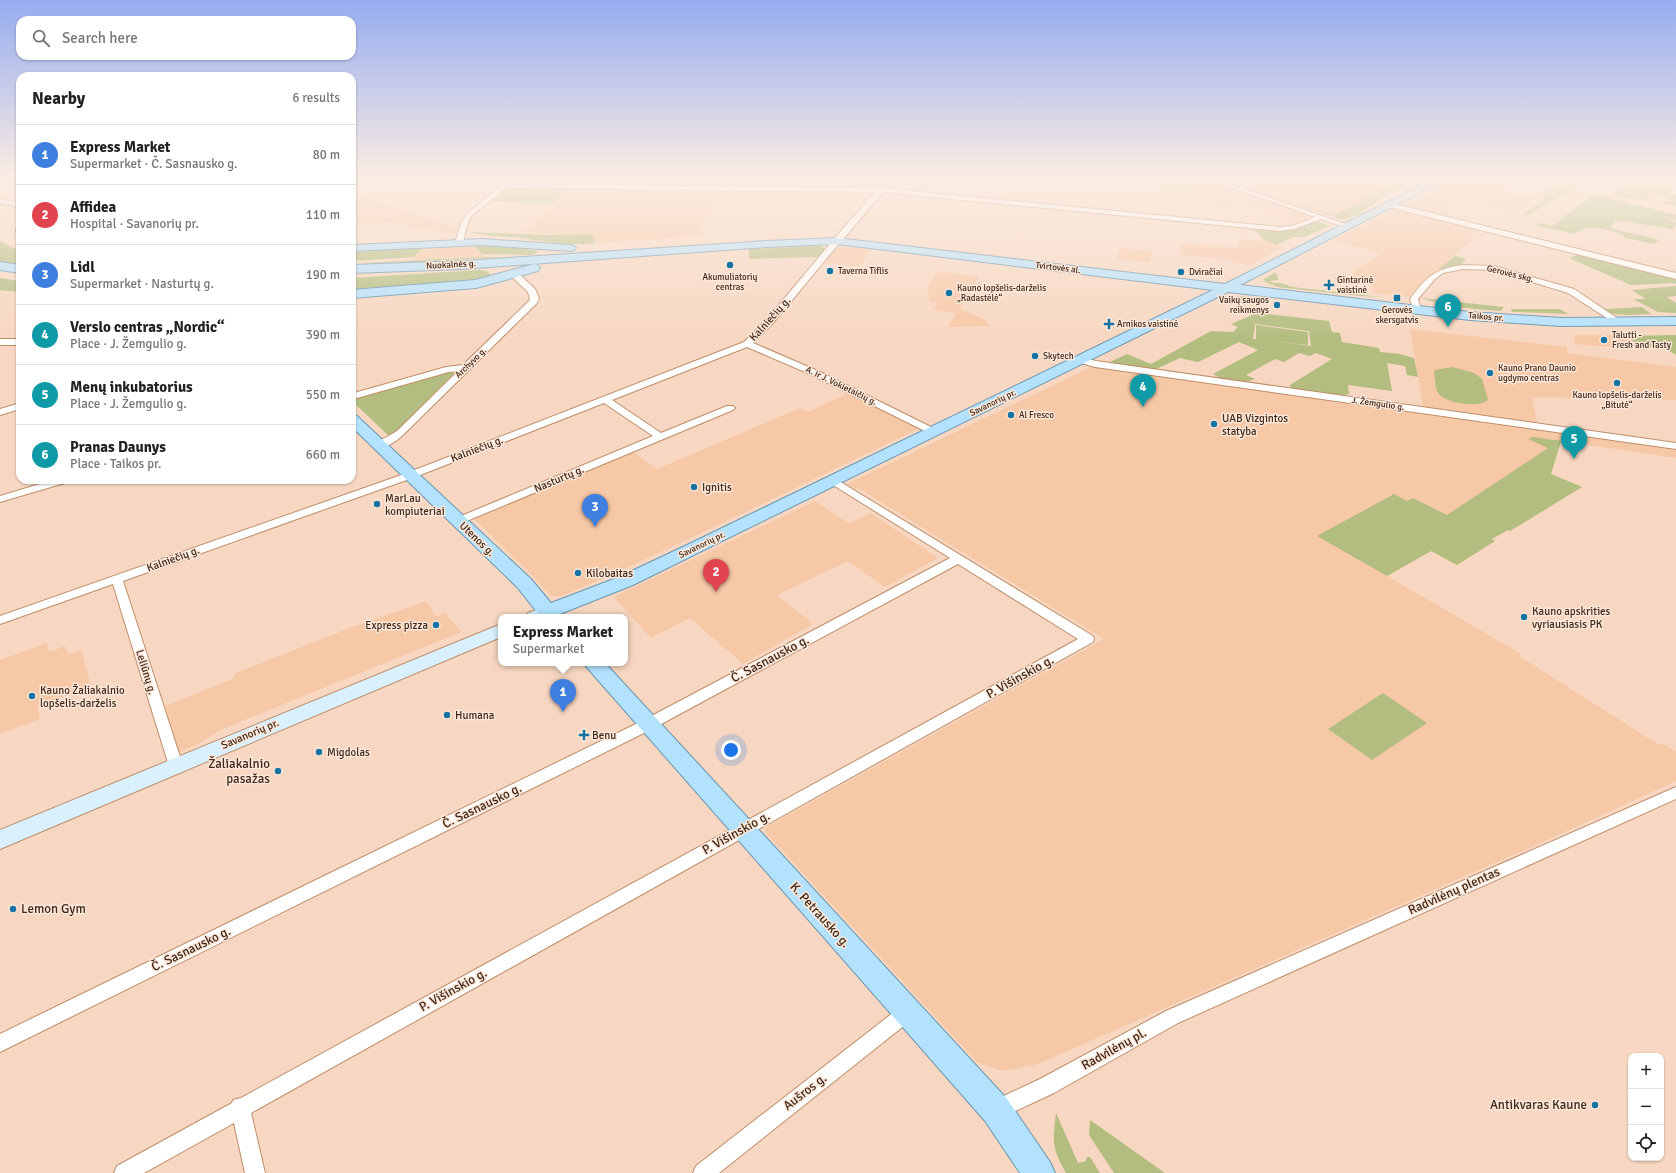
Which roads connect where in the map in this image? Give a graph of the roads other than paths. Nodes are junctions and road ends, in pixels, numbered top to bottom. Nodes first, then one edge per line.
1 (463, 231) edge
2 (846, 231) edge
3 (1339, 231) edge
4 (1494, 231) edge
5 (837, 241) junction
6 (459, 242) junction
7 (535, 245) junction
8 (356, 248) edge
9 (626, 253) junction
10 (584, 256) junction
11 (530, 260) junction
12 (483, 264) junction
13 (0, 266) edge
14 (16, 268) edge
15 (396, 268) junction
16 (356, 269) edge
17 (356, 273) edge
18 (0, 274) edge
19 (514, 274) junction
20 (16, 276) edge
21 (1676, 276) edge
22 (489, 281) junction
23 (1226, 288) junction
24 (356, 294) edge
25 (1417, 310) junction
26 (1676, 321) edge
27 (1619, 322) junction
28 (0, 342) edge
29 (16, 342) edge
30 (747, 344) junction
31 (1081, 360) junction
32 (466, 368) junction
33 (357, 395) dead end
34 (605, 400) junction
35 (16, 407) edge
36 (730, 408) dead end
37 (0, 412) edge
38 (356, 423) edge
39 (934, 432) junction
40 (660, 437) junction
41 (379, 445) junction
42 (1676, 446) edge
43 (411, 475) junction
44 (834, 481) junction
45 (51, 484) edge
46 (0, 499) edge
47 (458, 520) junction
48 (958, 559) junction
49 (117, 579) junction
50 (543, 614) edge
51 (546, 614) edge
52 (0, 620) edge
53 (498, 631) edge
54 (596, 666) edge
55 (647, 725) junction
56 (176, 766) junction
57 (1676, 793) edge
58 (744, 830) junction
59 (0, 840) edge
60 (1233, 989) joint
61 (908, 1011) junction
62 (0, 1044) edge
63 (240, 1107) junction
64 (996, 1110) junction
65 (124, 1173) edge
66 (255, 1173) edge
67 (702, 1173) edge
68 (1039, 1173) edge

1 - 6 street
2 - 5 street, Kalniečių g.
3 - 23 main road, Savanorių pr.
4 - 21 street
5 - 9 main road, Tvirtovės al.
5 - 23 main road, Tvirtovės al.
5 - 30 street, Kalniečių g.
6 - 7 main road
6 - 8 main road
7 - 9 main road
7 - 11 main road
9 - 10 main road, Nuokalnės g.
10 - 11 main road, Nuokalnės g.
10 - 19 main road
11 - 12 main road, Nuokalnės g.
12 - 15 main road, Nuokalnės g.
12 - 22 main road
13 - 14 main road
15 - 16 main road, Nuokalnės g.
15 - 17 main road, Nuokalnės g.
18 - 20 main road
19 - 22 main road
19 - 32 street, Archyvo g.
22 - 24 main road
23 - 25 main road, Taikos pr.
23 - 31 main road, Savanorių pr.
25 - 27 main road, Taikos pr.
25 - 27 street, Gerovės skg.
26 - 27 main road, Taikos pr.
28 - 29 street
30 - 34 street, Kalniečių g.
30 - 39 street, A. ir J. Vokietaičių g.
31 - 39 main road, Savanorių pr.
31 - 42 street, J. Žemgulio g.
32 - 33 street
32 - 41 street, Archyvo g.
34 - 40 street
34 - 43 street, Kalniečių g.
35 - 37 street
36 - 40 street, Nasturtų g.
38 - 41 main road, Utenos g.
39 - 44 main road, Savanorių pr.
40 - 47 street, Nasturtų g.
41 - 43 main road, Utenos g.
43 - 47 main road, Utenos g.
43 - 49 street, Kalniečių g.
44 - 48 street, P. Višinskio g.
44 - 51 main road, Savanorių pr.
45 - 46 street
47 - 50 main road, Utenos g.
48 - 55 street, Č. Sasnausko g.
48 - 58 street, P. Višinskio g.
49 - 52 street, Kalniečių g.
49 - 56 street, Leliūnų g.
53 - 56 main road, Savanorių pr.
54 - 55 main road, K. Petrausko g.
55 - 58 main road, K. Petrausko g.
55 - 62 street, Č. Sasnausko g.
56 - 59 main road, Savanorių pr.
57 - 60 street, Radvilėnų plentas
58 - 61 main road, K. Petrausko g.
58 - 63 street, P. Višinskio g.
60 - 64 street, Radvilėnų pl.
61 - 64 main road, K. Petrausko g.
61 - 67 street, Aušros g.
63 - 65 street, P. Višinskio g.
63 - 66 street
64 - 68 main road, K. Petrausko g.

